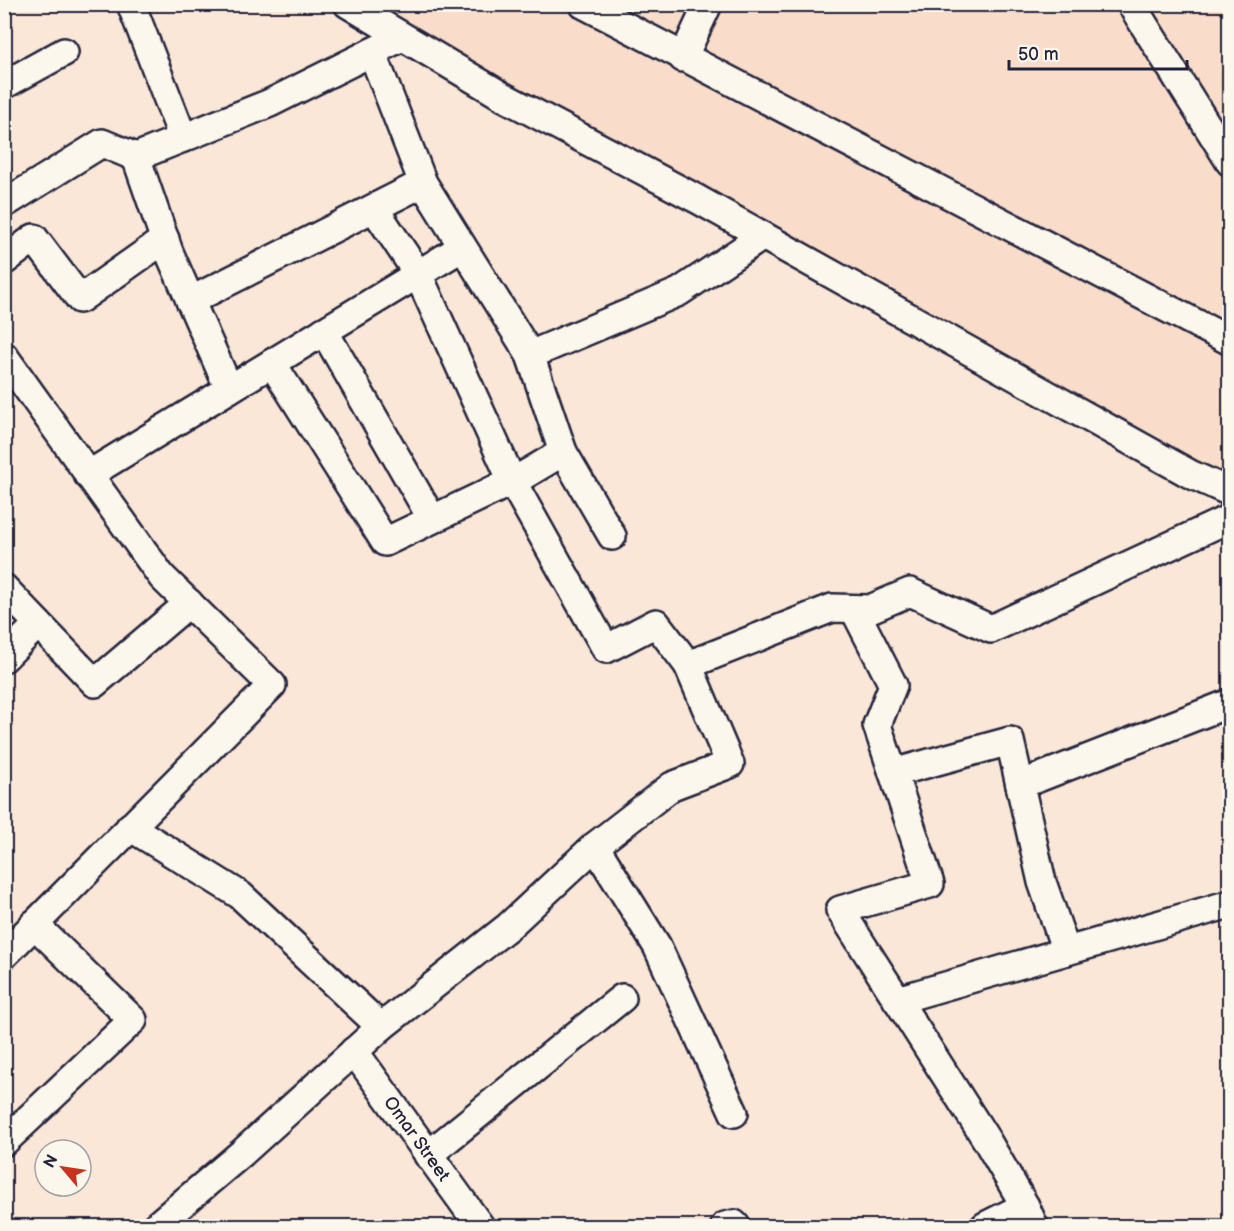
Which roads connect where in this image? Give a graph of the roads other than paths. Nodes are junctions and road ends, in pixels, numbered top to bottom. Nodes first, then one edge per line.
1 (131, 4) edge
2 (348, 4) edge
3 (583, 4) edge
4 (708, 4) edge
5 (1131, 4) edge
6 (402, 37) junction
7 (64, 52) dead end
8 (372, 52) junction
9 (683, 58) junction
10 (4, 85) edge
11 (183, 138) junction
12 (136, 157) junction
13 (1229, 161) edge
14 (423, 183) junction
15 (4, 204) edge
16 (374, 208) junction
17 (763, 236) junction
18 (165, 239) junction
19 (461, 248) junction
20 (4, 261) edge
21 (418, 274) junction
22 (190, 301) junction
23 (324, 331) junction
24 (1230, 342) edge
25 (530, 355) junction
26 (4, 356) edge
27 (272, 363) junction
28 (229, 389) junction
29 (563, 452) junction
30 (88, 475) junction
31 (512, 481) junction
32 (1230, 492) edge
33 (1230, 518) edge
34 (432, 519) junction
35 (612, 536) dead end
36 (4, 588) edge
37 (189, 603) junction
38 (854, 609) junction
39 (38, 624) junction
40 (4, 658) edge
41 (688, 665) junction
42 (1230, 703) edge
43 (893, 773) junction
44 (1020, 785) junction
45 (130, 828) junction
46 (595, 846) junction
47 (1230, 904) edge
48 (34, 924) junction
49 (8, 944) edge
50 (1066, 951) junction
51 (622, 998) dead end
52 (897, 1000) junction
53 (381, 1026) junction
54 (354, 1051) junction
55 (734, 1113) dead end
56 (4, 1142) edge
57 (428, 1155) junction
58 (1030, 1216) edge
59 (156, 1227) edge
60 (480, 1227) edge
61 (724, 1227) edge
62 (736, 1227) edge
63 (985, 1227) edge

1 - 11 street
2 - 6 street
3 - 9 street
4 - 9 street
5 - 13 street
6 - 8 street
6 - 17 street
7 - 10 street
8 - 11 street
8 - 14 street
9 - 24 street
11 - 12 street
12 - 15 street
12 - 18 street
14 - 16 street
14 - 19 street
16 - 21 street
16 - 22 street
17 - 25 street
17 - 32 street
18 - 20 street
18 - 22 street
19 - 21 street
19 - 25 street
21 - 23 street
21 - 31 street
22 - 28 street
23 - 27 street
23 - 34 street
25 - 29 street
26 - 30 street
27 - 28 street
27 - 34 street
28 - 30 street
29 - 31 street
29 - 35 street
30 - 37 street
31 - 34 street
31 - 41 street
33 - 38 street
36 - 39 street
37 - 39 street
37 - 45 street
38 - 41 street
38 - 43 street
39 - 40 street
41 - 46 street
42 - 44 street
43 - 44 street
43 - 52 street
44 - 50 street
45 - 48 street
45 - 53 street
46 - 53 street
46 - 55 street
47 - 50 street
48 - 49 street
48 - 56 street
50 - 52 street
51 - 57 street
52 - 58 street
53 - 54 street
54 - 57 street, Omar Street
54 - 59 street
57 - 60 street, Omar Street
58 - 63 street
61 - 62 street

